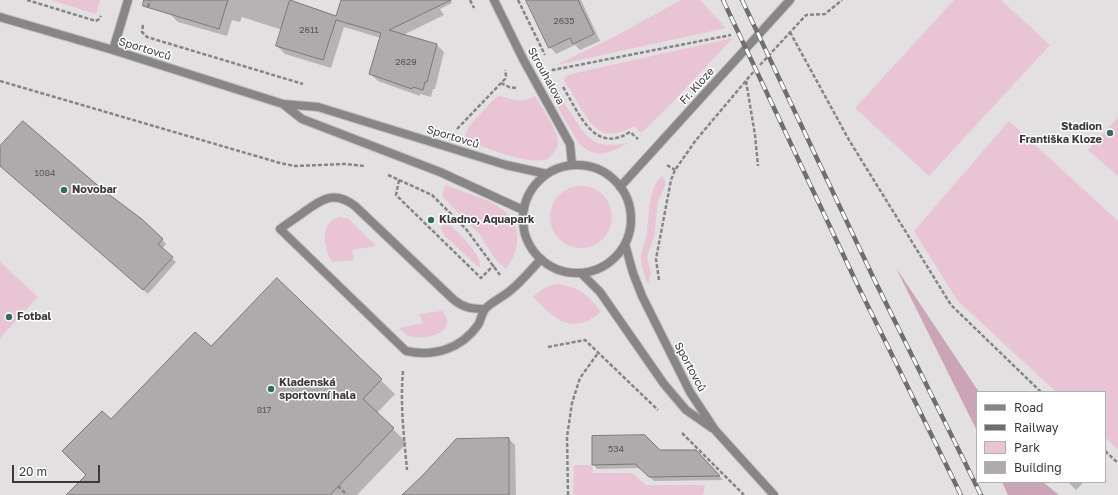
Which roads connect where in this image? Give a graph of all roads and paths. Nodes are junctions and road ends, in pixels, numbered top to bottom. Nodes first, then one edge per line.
1 (28, 0) edge
2 (128, 0) edge
3 (470, 0) edge
4 (494, 0) edge
5 (518, 0) edge
6 (790, 0) edge
7 (842, 0) edge
8 (477, 14) dead end
9 (102, 15) dead end
10 (0, 17) edge
11 (142, 26) dead end
12 (790, 32) junction
13 (731, 35) dead end
14 (113, 50) junction
15 (546, 57) dead end
16 (549, 63) dead end
17 (502, 65) dead end
18 (552, 70) junction
19 (557, 77) dead end
20 (0, 81) edge
21 (746, 81) junction
22 (561, 83) dead end
23 (304, 84) dead end
24 (283, 104) junction
25 (453, 130) dead end
26 (651, 152) junction
27 (572, 165) junction
28 (369, 166) dead end
29 (758, 166) dead end
30 (675, 170) junction
31 (387, 174) dead end
32 (547, 174) junction
33 (398, 180) junction
34 (620, 187) junction
35 (523, 210) junction
36 (625, 244) junction
37 (541, 259) junction
38 (494, 265) junction
39 (582, 274) junction
40 (659, 285) dead end
41 (511, 290) junction
42 (485, 309) junction
43 (584, 340) dead end
44 (548, 347) dead end
45 (598, 353) dead end
46 (402, 385) dead end
47 (1040, 391) edge
48 (715, 430) junction
49 (1106, 452) edge
50 (1118, 463) edge
51 (407, 470) dead end
52 (338, 486) dead end
53 (347, 495) edge
54 (568, 495) edge
55 (774, 495) edge

1 - 9 path
2 - 14 street
3 - 8 path
4 - 27 street, Strouhalova
5 - 15 path
6 - 26 street, Fr. Kloze
7 - 12 path
10 - 14 street, Sportovců
11 - 23 path
12 - 21 path
12 - 47 path
13 - 18 path
14 - 24 street, Sportovců
16 - 18 path
17 - 25 path
18 - 19 path
20 - 28 path
21 - 29 path
21 - 30 path
22 - 26 path
24 - 32 street, Sportovců
24 - 35 street, Sportovců
26 - 30 path
26 - 34 street, Fr. Kloze
27 - 32 street
27 - 34 street
30 - 40 path
31 - 33 path
32 - 35 street
33 - 38 path
33 - 38 path
34 - 36 street
35 - 37 street
36 - 39 street
36 - 48 street, Sportovců
37 - 39 street
37 - 41 street
38 - 41 path
39 - 48 street, Sportovců
41 - 42 street
42 - 42 street
43 - 44 path
45 - 54 path
46 - 51 path
48 - 55 street, Sportovců
49 - 50 path
52 - 53 path

